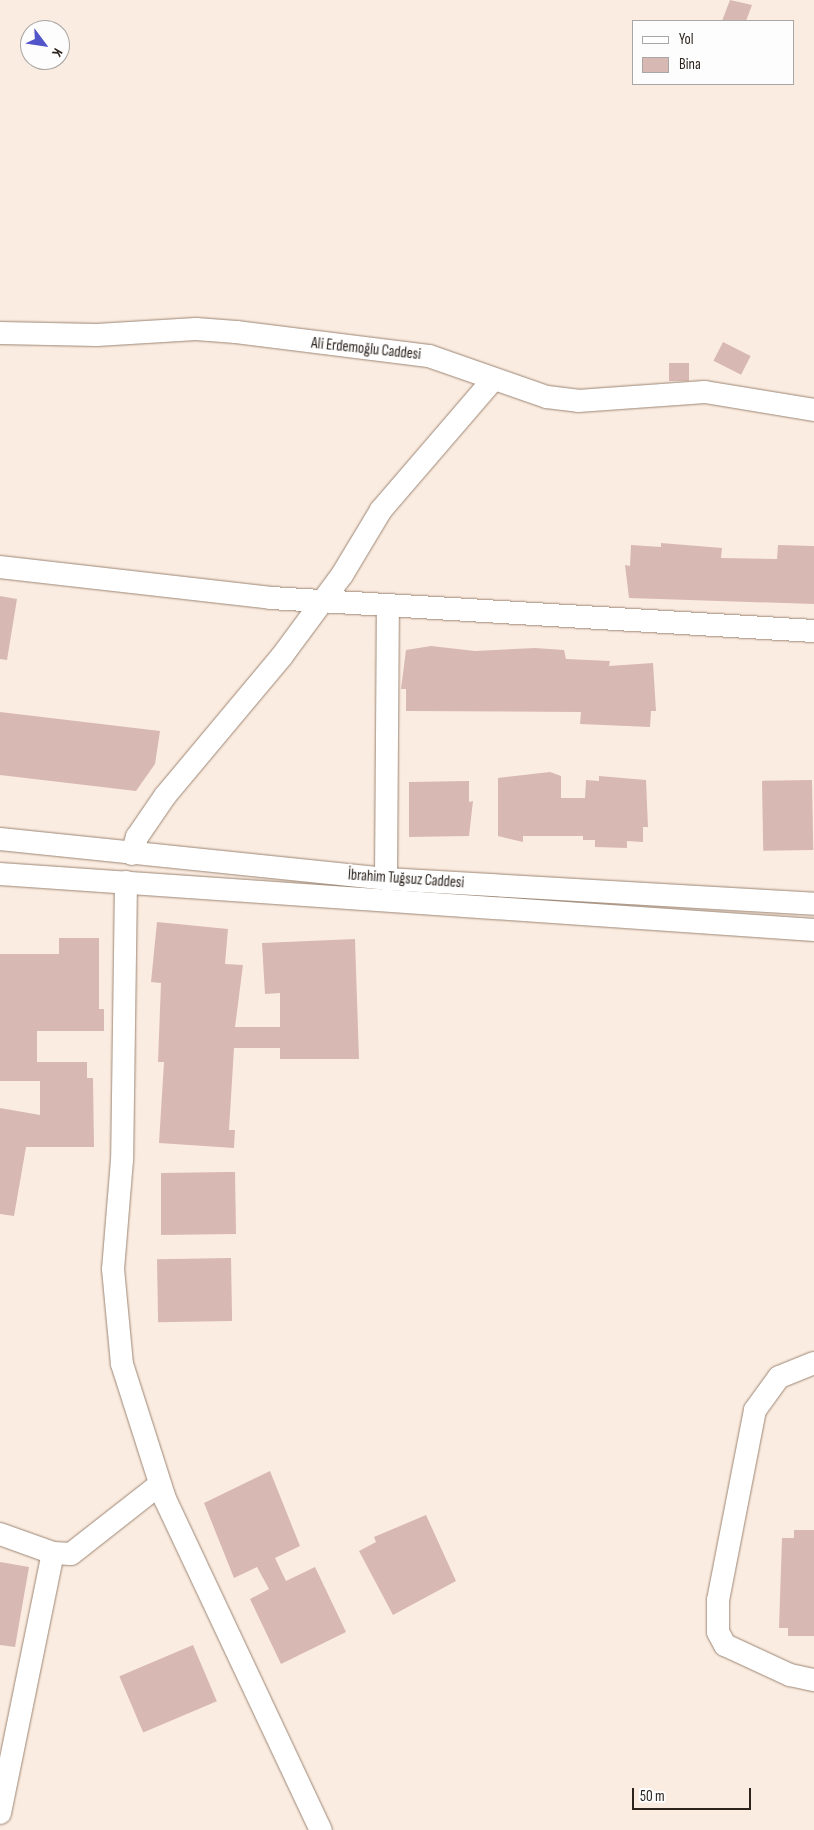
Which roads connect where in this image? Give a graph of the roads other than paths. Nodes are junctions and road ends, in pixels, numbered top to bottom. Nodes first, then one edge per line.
1 (0, 333) edge
2 (493, 380) junction
3 (814, 410) edge
4 (0, 567) edge
5 (324, 601) junction
6 (388, 605) junction
7 (814, 631) edge
8 (0, 839) edge
9 (132, 854) junction
10 (0, 874) edge
11 (386, 879) junction
12 (126, 882) junction
13 (814, 904) edge
14 (814, 930) edge
15 (814, 1363) edge
16 (159, 1485) junction
17 (0, 1534) edge
18 (53, 1553) junction
19 (814, 1680) edge
20 (0, 1813) edge
21 (321, 1830) edge

1 - 2 street, Ali Erdemoğlu Caddesi
2 - 3 street, Ali Erdemoğlu Caddesi
2 - 5 street
4 - 5 street
5 - 6 street
5 - 9 street
6 - 7 street
6 - 11 street
8 - 9 street, İbrahim Tuğsuz Caddesi
9 - 11 street, İbrahim Tuğsuz Caddesi
10 - 12 street, İbrahim Tuğsuz Caddesi
11 - 13 street, İbrahim Tuğsuz Caddesi
12 - 14 street, İbrahim Tuğsuz Caddesi
12 - 16 street
15 - 19 street
16 - 18 street
16 - 21 street
17 - 18 street
18 - 20 street

